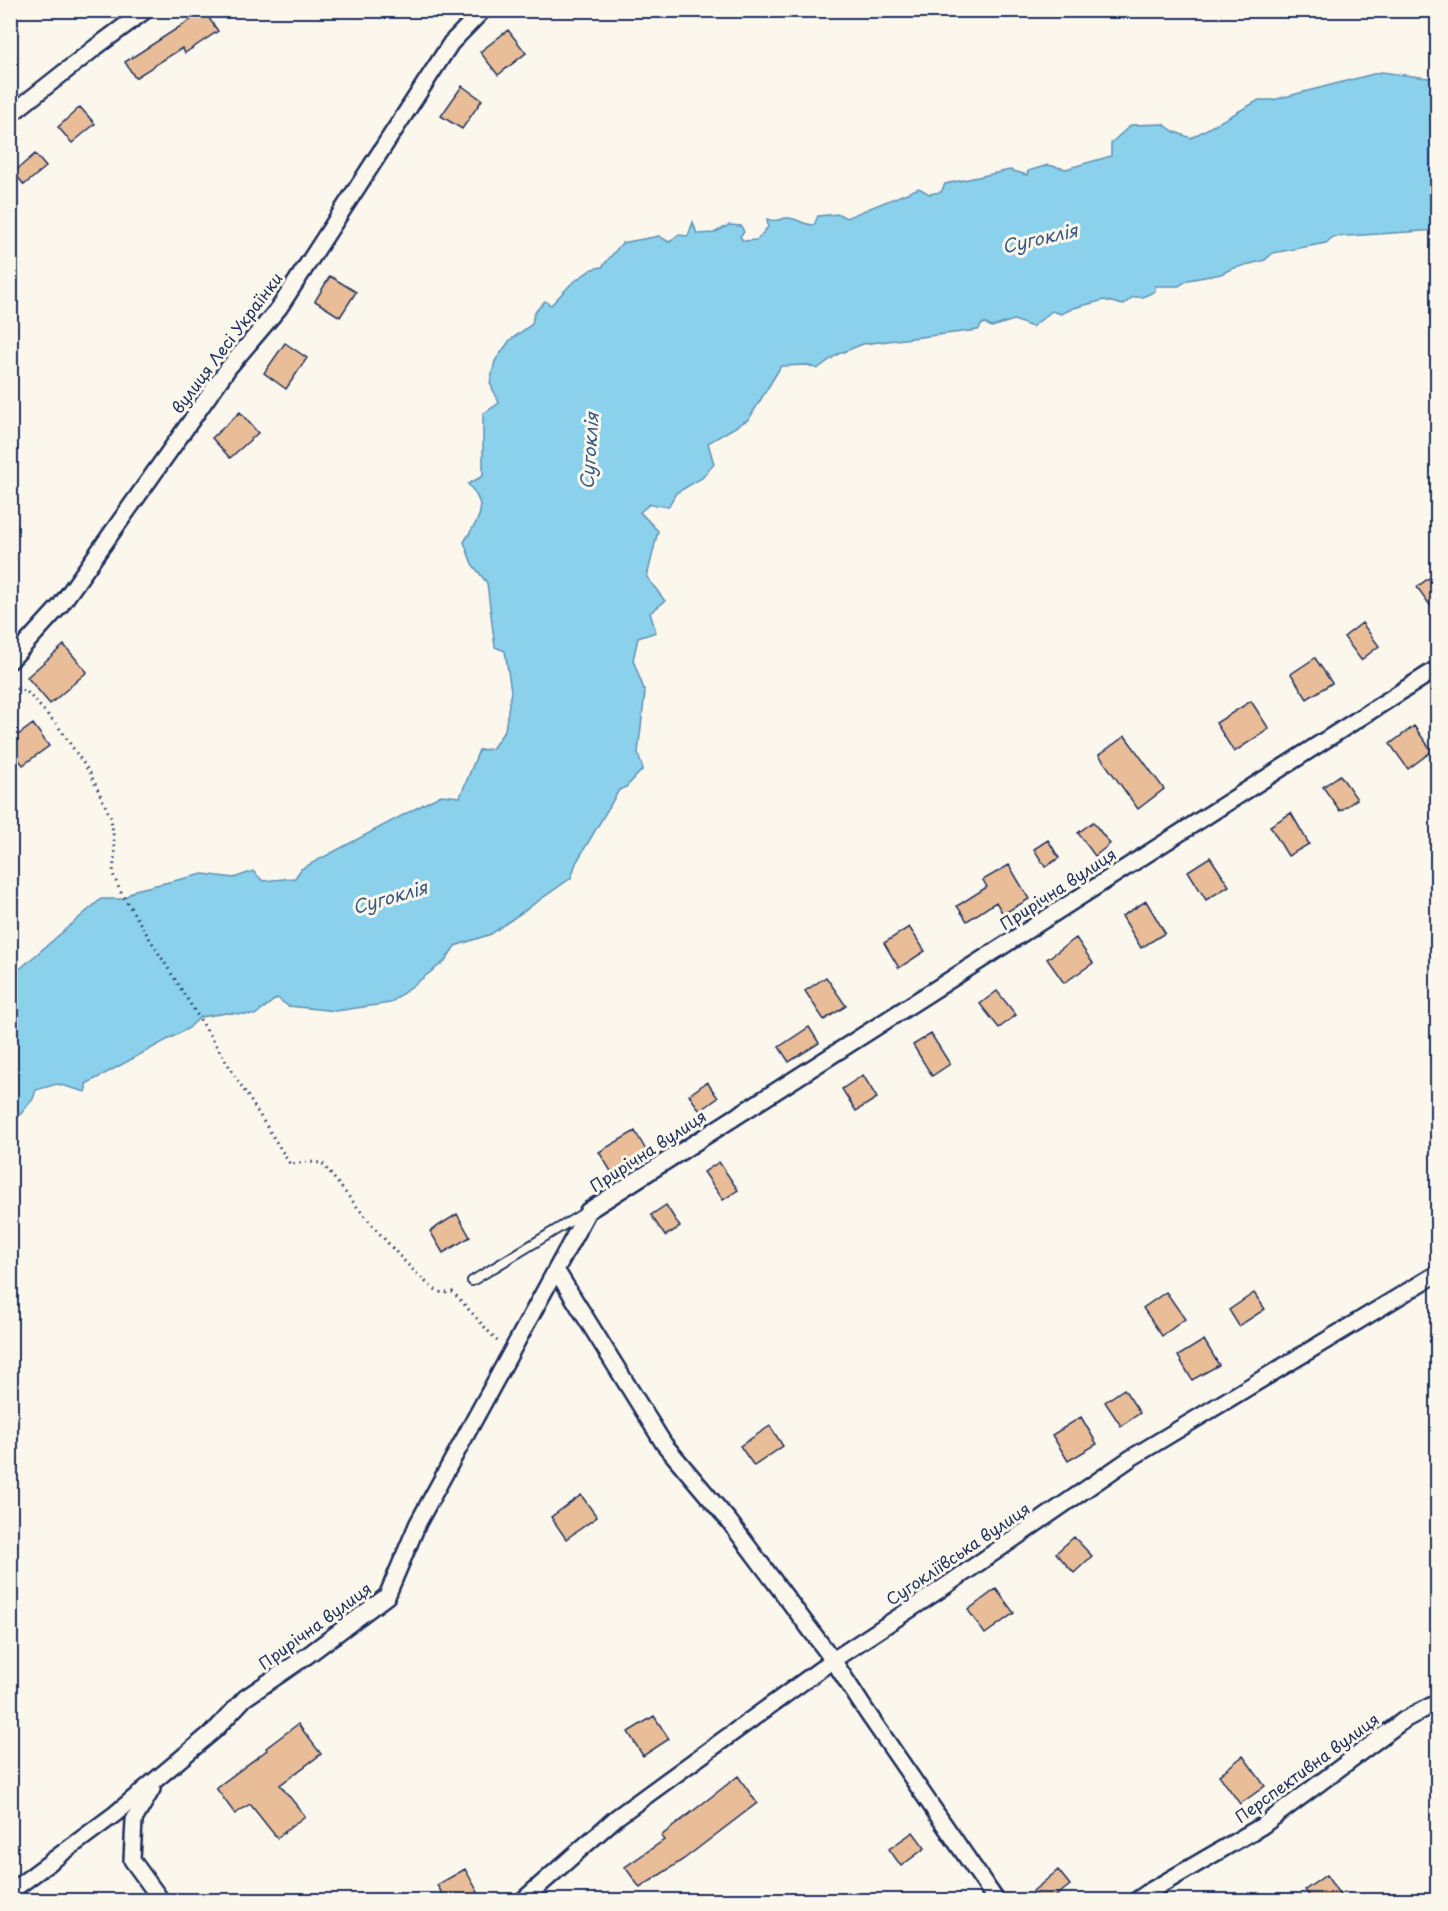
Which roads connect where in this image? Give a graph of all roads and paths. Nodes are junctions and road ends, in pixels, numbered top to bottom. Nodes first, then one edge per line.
1 (146, 10) edge
2 (483, 10) edge
3 (10, 115) edge
4 (10, 661) edge
5 (1437, 668) edge
6 (10, 687) edge
7 (588, 1210) junction
8 (556, 1270) junction
9 (1437, 1273) edge
10 (472, 1281) dead end
11 (510, 1356) junction
12 (833, 1660) junction
13 (1437, 1702) edge
14 (158, 1778) junction
15 (10, 1892) edge
16 (161, 1900) edge
17 (523, 1900) edge
18 (996, 1900) edge
19 (1137, 1900) edge

1 - 3 street
2 - 4 street, вулиця Лесі Українки
5 - 7 street, Прирічна вулиця
6 - 11 path
7 - 8 street, Прирічна вулиця
7 - 10 lane
8 - 11 street, Прирічна вулиця
8 - 12 street
9 - 12 street, Сугокліївська вулиця
11 - 14 street, Прирічна вулиця
12 - 17 street, Сугокліївська вулиця
12 - 18 street
13 - 19 street, Перспективна вулиця
14 - 15 street, Прирічна вулиця
14 - 16 street

